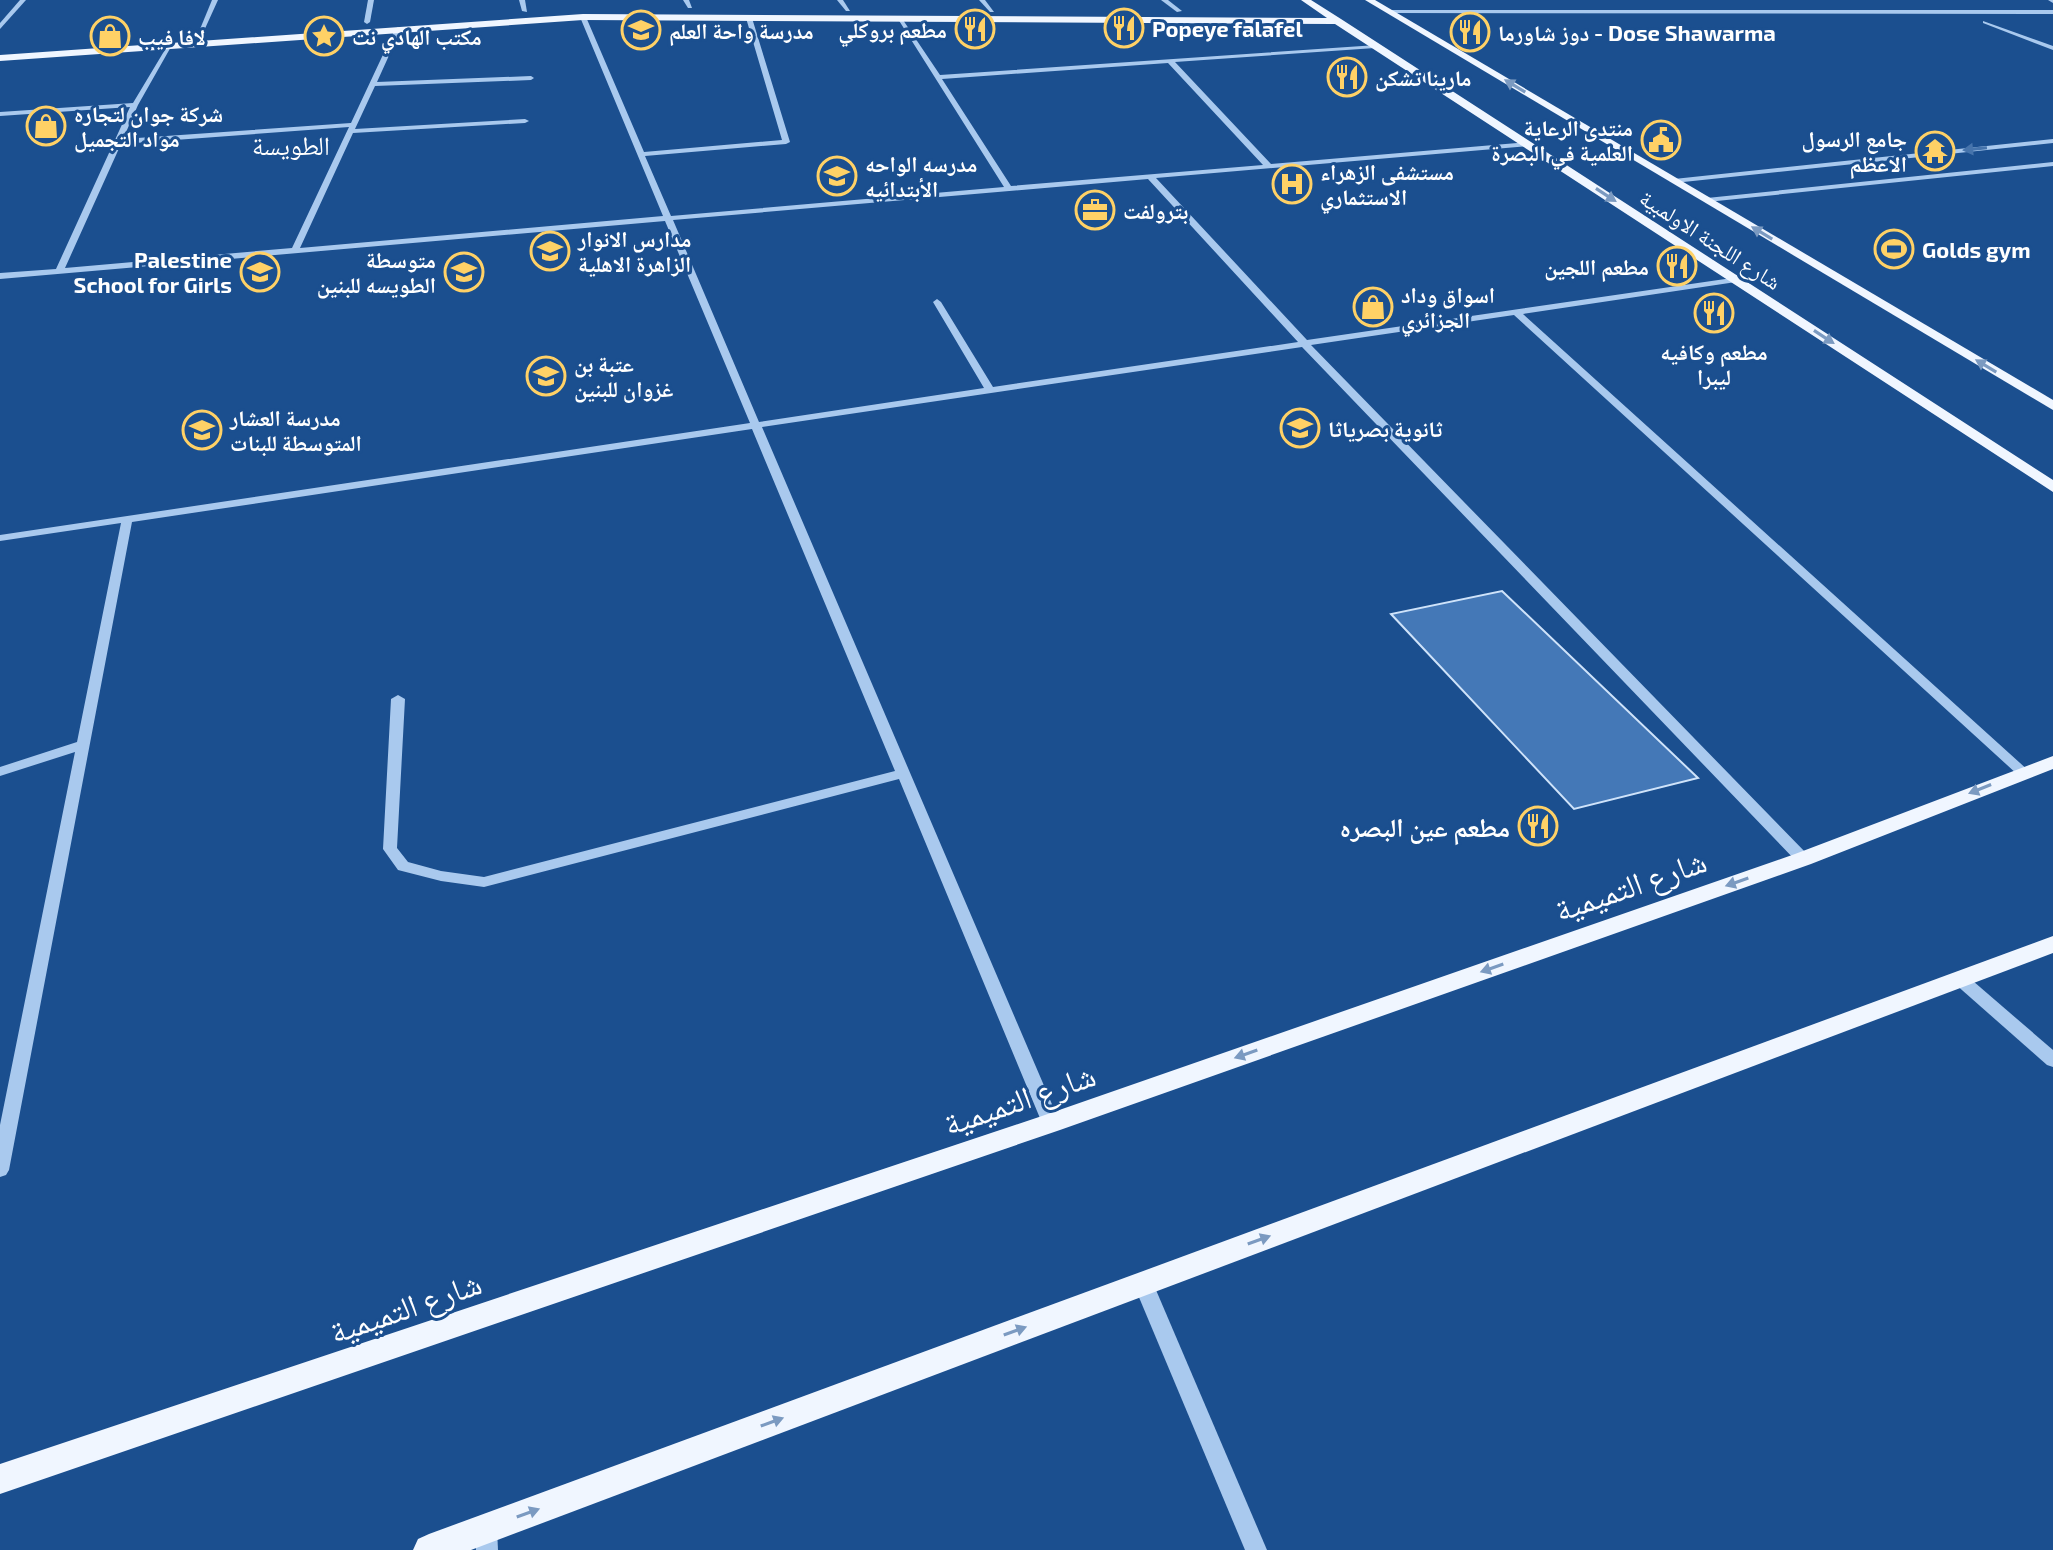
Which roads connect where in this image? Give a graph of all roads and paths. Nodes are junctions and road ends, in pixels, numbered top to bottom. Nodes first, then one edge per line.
1 (23, 0) edge
2 (215, 0) edge
3 (371, 0) edge
4 (522, 0) edge
5 (840, 0) edge
6 (982, 0) edge
7 (1164, 0) edge
8 (1305, 0) edge
9 (1369, 0) edge
10 (1514, 0) edge
11 (1666, 0) edge
12 (1803, 0) edge
13 (1925, 0) edge
14 (688, 4) edge
15 (671, 7) junction
16 (848, 10) junction
17 (525, 11) junction
18 (992, 11) junction
19 (1179, 11) junction
20 (1322, 11) junction
21 (1390, 12) junction
22 (1530, 12) junction
23 (1661, 12) junction
24 (1684, 12) junction
25 (1827, 12) junction
26 (1950, 12) junction
27 (2053, 12) edge
28 (665, 16) junction
29 (583, 17) junction
30 (749, 18) junction
31 (901, 19) junction
32 (1338, 21) junction
33 (1405, 21) junction
34 (1594, 21) dead end
35 (1673, 21) dead end
36 (367, 22) junction
37 (1970, 22) dead end
38 (1985, 22) junction
39 (2012, 22) dead end
40 (0, 27) edge
41 (398, 29) junction
42 (200, 33) junction
43 (169, 45) junction
44 (6, 46) edge
45 (1375, 46) junction
46 (2053, 48) edge
47 (0, 58) edge
48 (1169, 60) junction
49 (938, 77) junction
50 (531, 78) dead end
51 (372, 84) junction
52 (135, 105) junction
53 (0, 114) edge
54 (525, 121) dead end
55 (352, 128) junction
56 (2053, 141) edge
57 (118, 142) junction
58 (1528, 144) junction
59 (641, 154) junction
60 (2053, 164) edge
61 (1269, 166) junction
62 (1150, 177) junction
63 (1674, 181) junction
64 (1009, 189) junction
65 (1707, 200) junction
66 (668, 218) junction
67 (295, 250) junction
68 (59, 271) junction
69 (0, 276) edge
70 (1736, 279) junction
71 (937, 302) dead end
72 (1516, 312) junction
73 (1304, 343) junction
74 (990, 390) junction
75 (2053, 406) edge
76 (756, 426) junction
77 (2053, 487) edge
78 (127, 520) junction
79 (0, 538) edge
80 (398, 699) dead end
81 (81, 745) junction
82 (2053, 762) edge
83 (0, 772) edge
84 (2023, 772) junction
85 (902, 774) junction
86 (1803, 859) junction
87 (2053, 944) edge
88 (1960, 979) junction
89 (2053, 1060) edge
90 (1051, 1123) junction
91 (0, 1170) edge
92 (1143, 1283) junction
93 (0, 1479) edge
94 (486, 1539) edge
95 (429, 1550) edge
96 (1256, 1550) edge

1 - 40 street
2 - 42 street
3 - 36 street
4 - 17 street
5 - 16 street
6 - 18 street
7 - 19 street
8 - 20 main road, شارع اللجنة الاولمبية
9 - 21 main road, شارع اللجنة الاولمبية
10 - 22 street
11 - 24 street
12 - 25 street
13 - 26 street
14 - 15 main road
14 - 16 main road
15 - 17 main road
15 - 28 main road
16 - 18 main road
17 - 36 main road
18 - 19 main road
19 - 20 main road
20 - 32 main road, شارع اللجنة الاولمبية
21 - 22 street
21 - 33 main road, شارع اللجنة الاولمبية
22 - 23 street
23 - 24 street
23 - 35 street
24 - 25 street
25 - 26 street
26 - 27 street
28 - 29 main road
28 - 30 main road
29 - 41 main road
29 - 59 street
30 - 31 main road
30 - 59 street
31 - 32 main road
31 - 49 street
32 - 45 main road, شارع اللجنة الاولمبية
33 - 34 street
63 -> 33 main road, شارع اللجنة الاولمبية
36 - 42 main road
37 - 38 street
38 - 39 street
38 - 46 street
41 - 43 main road
41 - 51 street
42 - 44 main road
43 - 47 main road
43 - 52 street
44 - 47 main road
45 - 48 street
45 - 58 main road, شارع اللجنة الاولمبية
48 - 49 street
48 - 61 street
49 - 64 street
50 - 51 street
51 - 55 street
52 - 53 street
52 - 57 street
54 - 55 street
55 - 57 street
55 - 67 street
56 -> 63 street
57 - 68 street
58 - 61 street
58 -> 70 main road, شارع اللجنة الاولمبية
59 - 66 street
60 - 65 street
61 - 62 street
62 - 64 street
62 - 73 street
63 - 65 main road, شارع اللجنة الاولمبية
64 - 66 street
75 -> 65 main road, شارع اللجنة الاولمبية
66 - 67 street
66 - 76 street
67 - 68 street
68 - 69 street
70 - 72 street
70 -> 77 main road, شارع اللجنة الاولمبية
71 - 74 street
72 - 73 street
72 - 84 street
73 - 74 street
73 - 86 street
74 - 76 street
76 - 78 street
76 - 85 street
78 - 79 street
78 - 81 street
80 - 85 street
81 - 83 street
81 - 91 street
82 - 84 main road, شارع التميمية
84 -> 86 main road, شارع التميمية
85 - 90 street
86 -> 90 main road, شارع التميمية
87 - 88 main road
88 - 89 street
92 -> 88 main road
90 - 93 main road, شارع التميمية
94 -> 92 main road
92 - 96 street
94 - 95 main road

